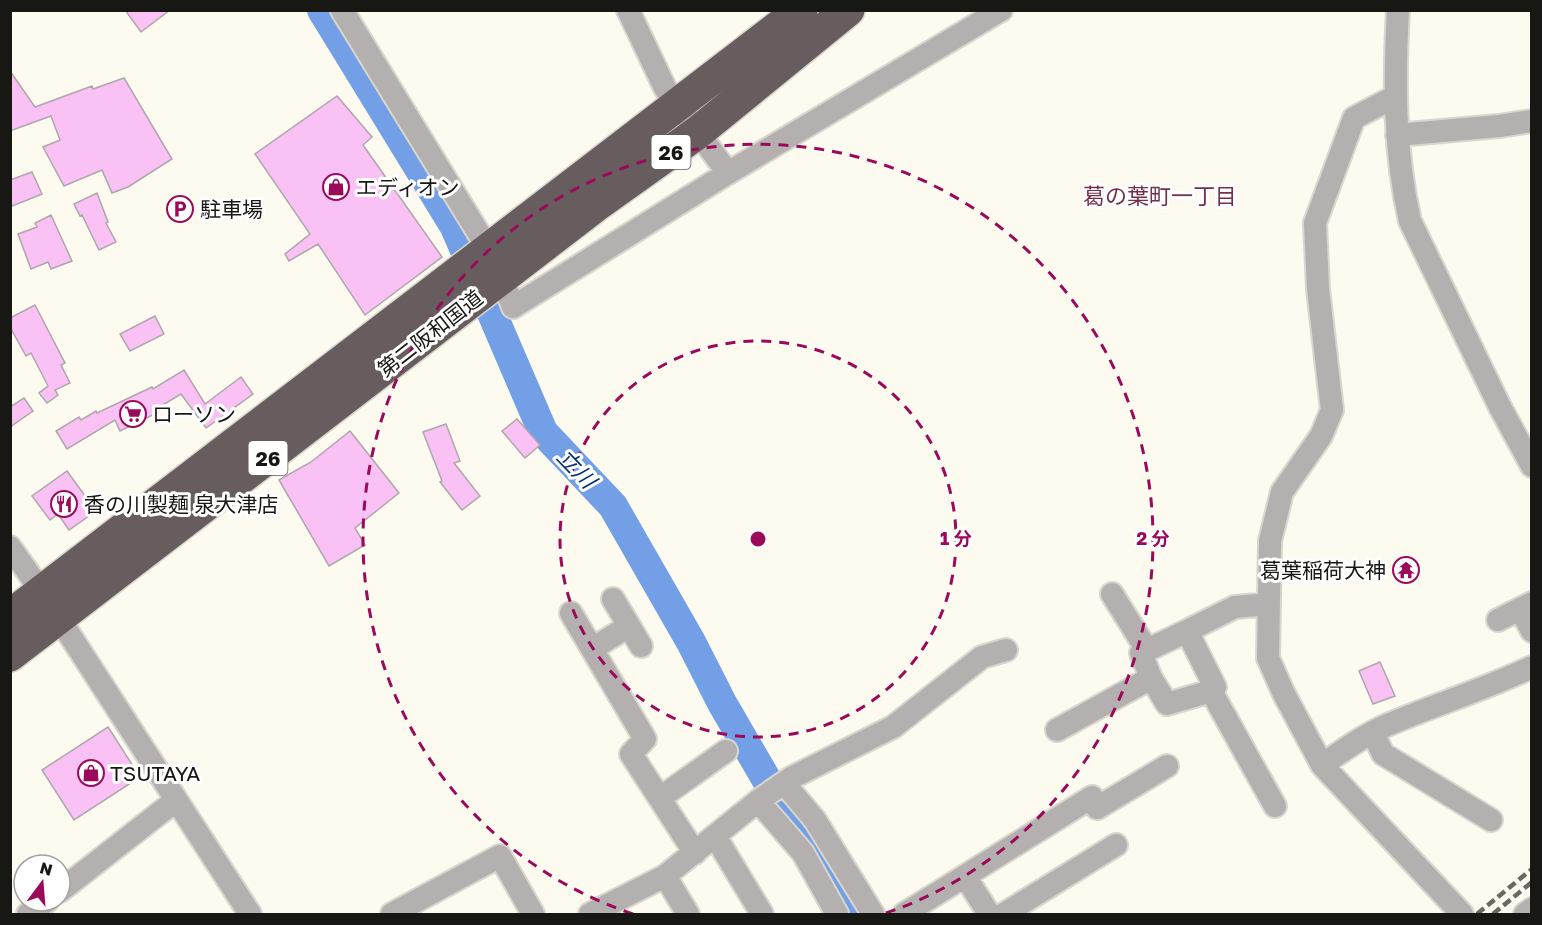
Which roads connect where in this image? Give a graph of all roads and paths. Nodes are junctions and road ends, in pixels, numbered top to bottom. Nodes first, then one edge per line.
1 (342, 10) edge
2 (628, 10) edge
3 (801, 10) edge
4 (848, 10) edge
5 (1001, 10) edge
6 (1398, 10) edge
7 (1396, 96) junction
8 (677, 105) junction
9 (1532, 121) edge
10 (697, 133) junction
11 (1397, 135) junction
12 (728, 174) junction
13 (483, 273) junction
14 (1532, 466) edge
15 (10, 547) edge
16 (1112, 594) dead end
17 (613, 599) dead end
18 (1269, 604) junction
19 (51, 605) junction
20 (1526, 606) edge
21 (571, 613) dead end
22 (10, 616) edge
23 (1498, 620) dead end
24 (629, 626) junction
25 (1187, 631) junction
26 (1532, 631) edge
27 (641, 646) dead end
28 (592, 649) junction
29 (1006, 650) dead end
30 (1147, 650) junction
31 (10, 655) edge
32 (1532, 667) edge
33 (1151, 678) junction
34 (1211, 691) junction
35 (1057, 730) dead end
36 (1373, 733) junction
37 (726, 751) dead end
38 (1322, 765) junction
39 (1167, 766) dead end
40 (772, 791) junction
41 (660, 798) junction
42 (175, 801) junction
43 (1275, 806) dead end
44 (1491, 820) dead end
45 (714, 836) junction
46 (1116, 845) dead end
47 (694, 852) junction
48 (665, 876) junction
49 (965, 876) junction
50 (72, 882) edge
51 (1532, 909) edge
52 (601, 912) edge
53 (1458, 913) edge
54 (250, 915) edge
55 (393, 915) edge
56 (533, 915) edge
57 (688, 915) edge
58 (762, 915) edge
59 (837, 915) edge
60 (873, 915) edge
61 (904, 915) edge
62 (989, 915) edge
63 (1004, 915) edge
64 (1525, 915) edge

1 - 13 street
2 - 8 street
3 - 8 highway, 第二阪和国道 / 26
4 - 10 highway, 第二阪和国道 / 26
5 - 12 street
6 - 7 street
7 - 11 street
7 - 18 street
8 - 10 street
8 - 13 highway, 第二阪和国道 / 26
9 - 11 street
10 - 12 street
10 - 13 highway, 第二阪和国道 / 26
11 - 14 street
12 - 13 street
13 - 19 highway, 第二阪和国道 / 26
15 - 19 street
16 - 30 street
17 - 24 street
18 - 25 street
18 - 38 street
19 - 22 highway, 第二阪和国道 / 26
19 - 31 highway, 第二阪和国道 / 26
19 - 42 street
20 - 23 street
20 - 26 street
21 - 28 street
24 - 27 street
24 - 28 street
25 - 30 street
25 - 34 street
28 - 41 street
29 - 40 street
30 - 33 street
32 - 36 street
33 - 34 street
33 - 35 street
34 - 43 street
36 - 38 street
36 - 44 street
37 - 41 street
38 - 53 street
39 - 49 street
40 - 45 street
40 - 59 street
40 - 60 street
41 - 47 street
42 - 50 street
42 - 54 street
45 - 47 street
45 - 58 street
46 - 63 street
47 - 48 street
48 - 52 street
48 - 57 street
49 - 61 street
49 - 62 street
51 - 64 street
55 - 56 street

